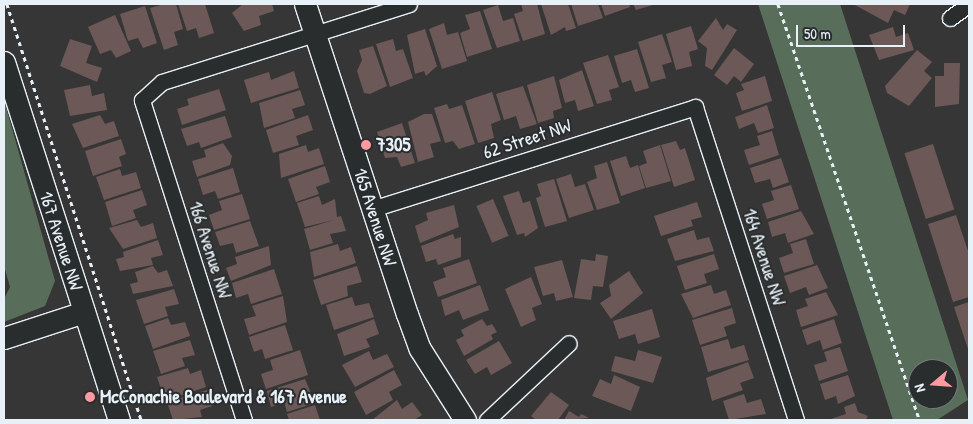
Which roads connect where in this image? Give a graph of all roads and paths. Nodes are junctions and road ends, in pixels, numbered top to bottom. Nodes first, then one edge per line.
1 (7, 4) edge
2 (305, 4) edge
3 (409, 4) edge
4 (778, 4) edge
5 (969, 4) edge
6 (950, 18) dead end
7 (314, 33) junction
8 (4, 62) edge
9 (695, 107) joint
10 (372, 209) junction
11 (84, 312) junction
12 (4, 338) edge
13 (569, 343) dead end
14 (119, 420) edge
15 (141, 420) edge
16 (244, 420) edge
17 (465, 420) edge
18 (487, 420) edge
19 (796, 420) edge
20 (920, 420) edge

1 - 15 path
2 - 7 street, 165 Avenue NW
3 - 7 street
4 - 20 path
5 - 6 street
7 - 10 street, 165 Avenue NW
7 - 16 street, 166 Avenue NW
8 - 11 street, 167 Avenue NW
9 - 10 street, 62 Street NW
9 - 19 street, 164 Avenue NW
10 - 17 street, 165 Avenue NW
11 - 12 street
11 - 14 street, 167 Avenue NW
13 - 18 street

